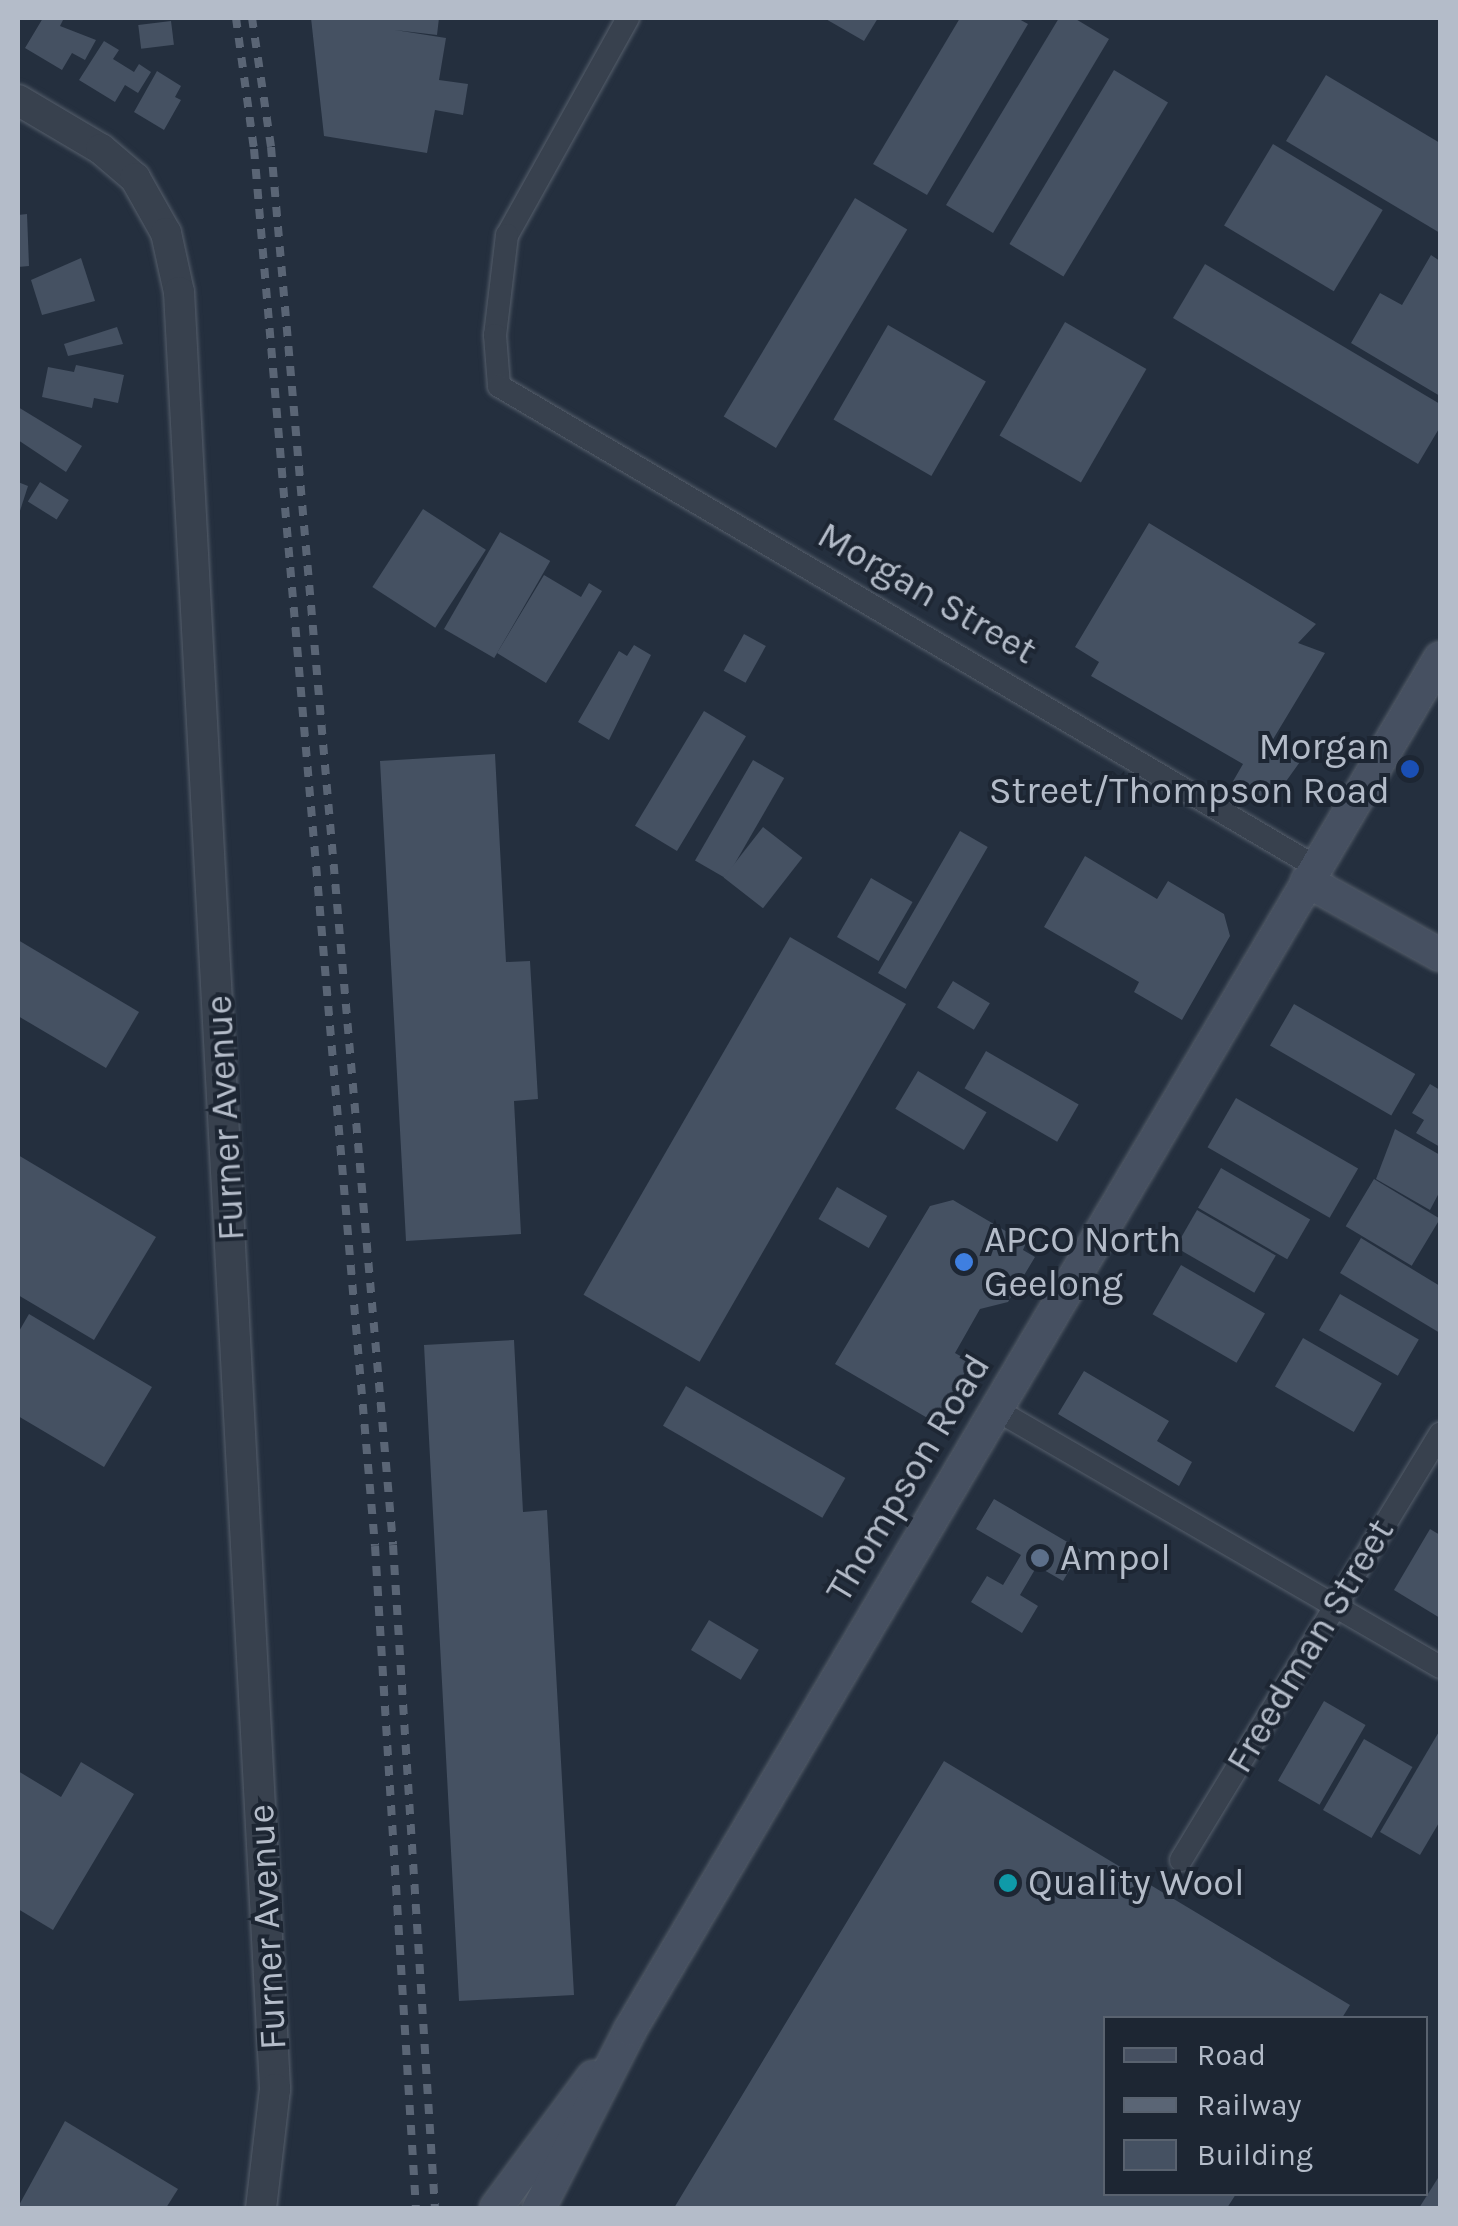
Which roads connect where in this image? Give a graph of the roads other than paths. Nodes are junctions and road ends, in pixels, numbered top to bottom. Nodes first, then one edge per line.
1 (628, 18) edge
2 (18, 100) edge
3 (1440, 658) edge
4 (1311, 874) junction
5 (1440, 955) edge
6 (995, 1409) junction
7 (1440, 1434) edge
8 (1334, 1605) junction
9 (1440, 1667) edge
10 (1181, 1860) dead end
11 (630, 2030) junction
12 (262, 2208) edge
13 (496, 2208) edge
14 (539, 2208) edge

1 - 4 street, Morgan Street
2 - 12 street, Furner Avenue
3 - 4 main road, Thompson Road
4 - 5 main road, Morgan Street
4 - 6 main road, Thompson Road
6 - 8 street
6 - 11 main road, Thompson Road
7 - 8 street, Freedman Street
8 - 9 street
8 - 10 street, Freedman Street
11 - 13 main road, Thompson Road
11 - 14 main road, Thompson Road

